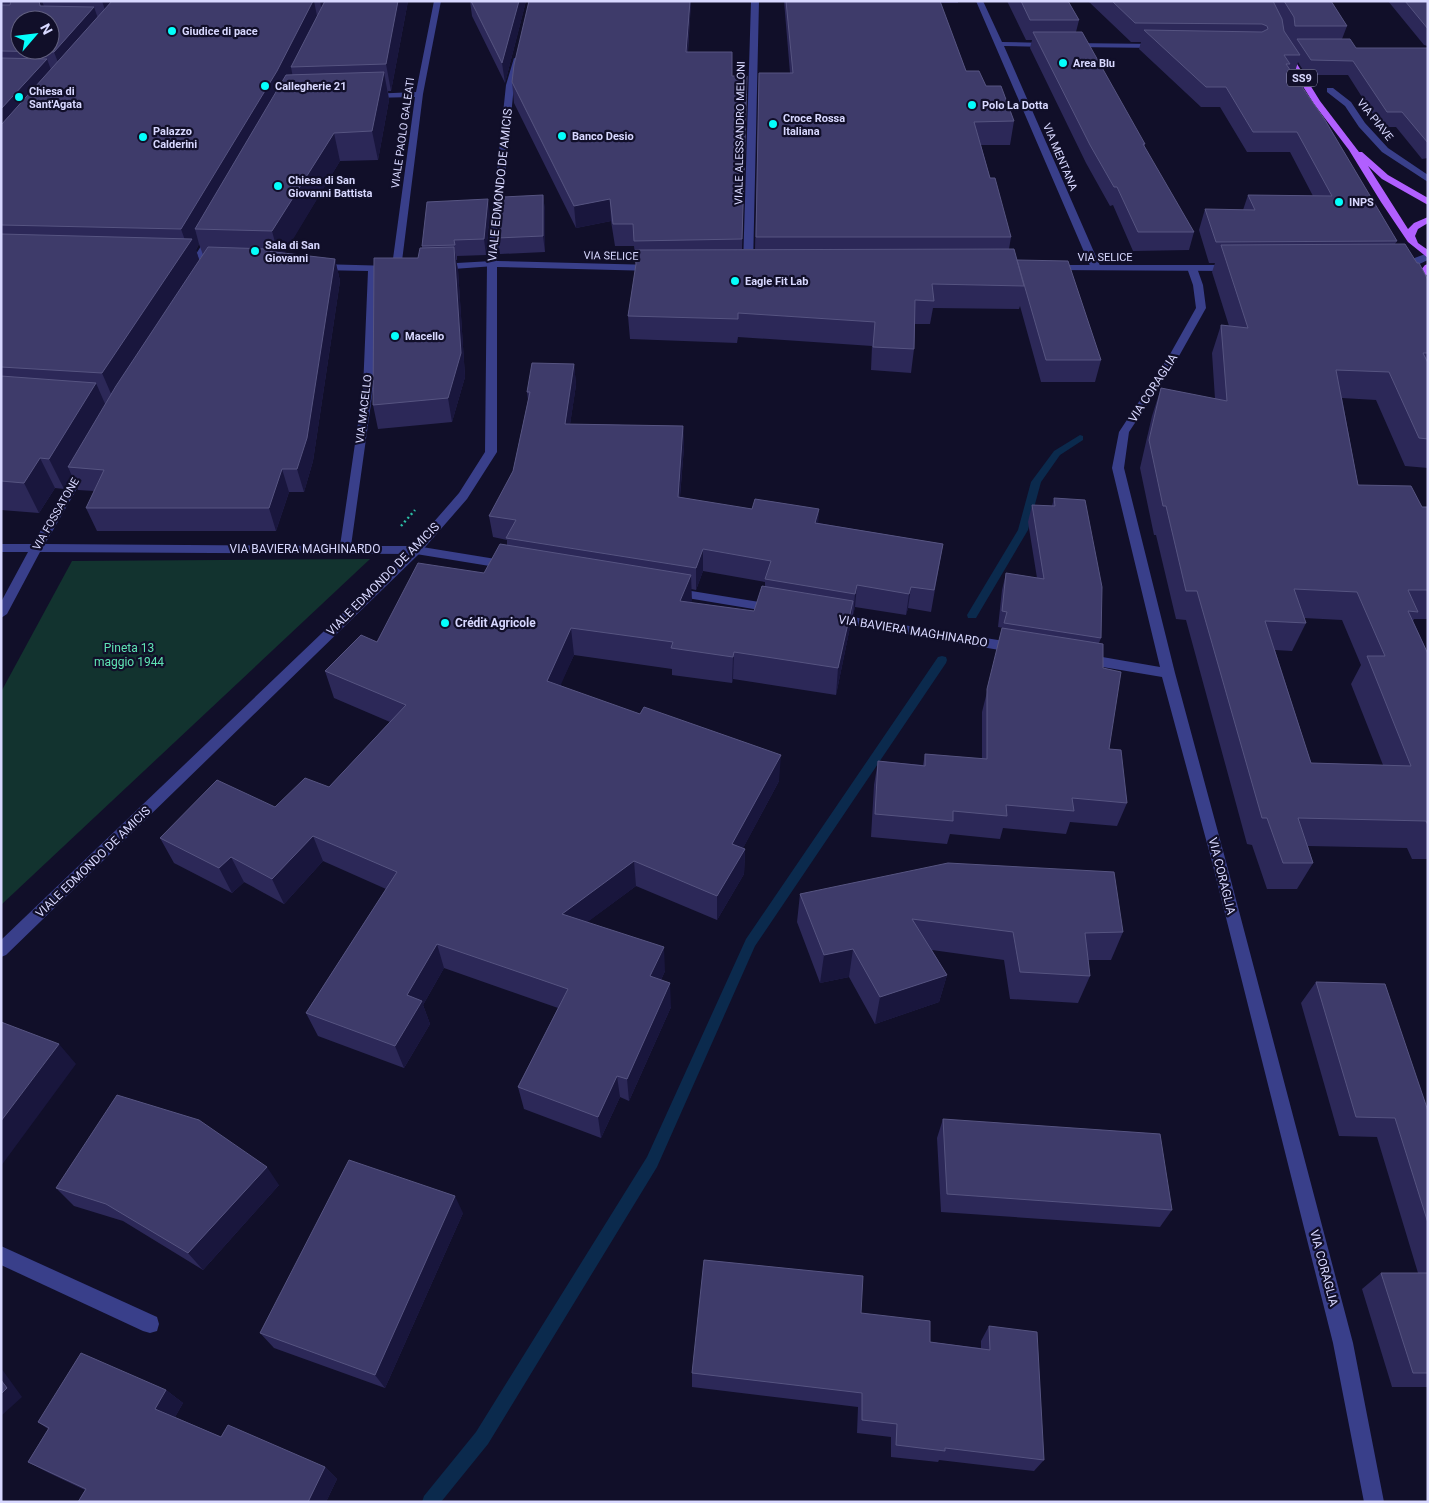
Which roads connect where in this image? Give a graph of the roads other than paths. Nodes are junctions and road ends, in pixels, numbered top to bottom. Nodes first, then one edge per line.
1 (438, 1) edge
2 (755, 1) edge
3 (978, 1) edge
4 (999, 44) junction
5 (1053, 45) edge
6 (1063, 45) edge
7 (1169, 46) edge
8 (1283, 46) joint
9 (1294, 48) edge
10 (519, 49) edge
11 (1330, 90) dead end
12 (419, 94) junction
13 (365, 96) edge
14 (1353, 149) junction
15 (1428, 179) edge
16 (1428, 202) edge
17 (1428, 220) edge
18 (216, 228) edge
19 (1411, 240) junction
20 (1428, 255) edge
21 (195, 263) edge
22 (492, 264) junction
23 (748, 266) edge
24 (1389, 266) edge
25 (307, 267) edge
26 (433, 267) edge
27 (669, 267) edge
28 (1428, 267) edge
29 (373, 268) junction
30 (1046, 268) edge
31 (1096, 268) junction
32 (1192, 268) junction
33 (1239, 268) edge
34 (1428, 303) edge
35 (90, 457) edge
36 (37, 547) junction
37 (1, 548) edge
38 (345, 549) junction
39 (416, 550) junction
40 (523, 568) edge
41 (660, 590) edge
42 (787, 610) edge
43 (1, 614) edge
44 (816, 615) edge
45 (1031, 650) edge
46 (1070, 657) edge
47 (1168, 673) junction
48 (1, 950) edge
49 (1, 1255) edge
50 (150, 1324) dead end
51 (1374, 1502) edge

1 - 12 street, VIALE PAOLO GALEATI
2 - 23 street, VIALE ALESSANDRO MELONI
3 - 4 street, VIA MENTANA
4 - 5 street
4 - 31 street, VIA MENTANA
6 - 7 street
8 - 9 street
8 - 14 main road, SS9
10 - 22 street, VIALE EDMONDO DE AMICIS
11 - 15 street, VIA PIAVE
12 - 13 street
12 - 29 street, VIALE PAOLO GALEATI
14 - 16 main road, SS9
14 - 19 main road, SS9
17 - 19 main road
18 - 21 street
19 - 20 main road
20 - 24 street
22 - 26 street, VIA SELICE
22 - 27 street, VIA SELICE
22 - 39 street, VIALE EDMONDO DE AMICIS
25 - 29 street
28 - 34 main road
29 - 38 street, VIA MACELLO
30 - 31 street, VIA SELICE
31 - 32 street, VIA SELICE
32 - 33 street, VIA SELICE
32 - 47 street, VIA CORAGLIA
35 - 36 street, VIA FOSSATONE
36 - 37 street, VIA BAVIERA MAGHINARDO
36 - 38 street, VIA BAVIERA MAGHINARDO
36 - 43 street, VIA FOSSATONE
38 - 39 street, VIA BAVIERA MAGHINARDO
39 - 40 street, VIA BAVIERA MAGHINARDO
39 - 48 street, VIALE EDMONDO DE AMICIS
41 - 42 street
44 - 45 street, VIA BAVIERA MAGHINARDO
46 - 47 street
47 - 51 street, VIA CORAGLIA
49 - 50 street

